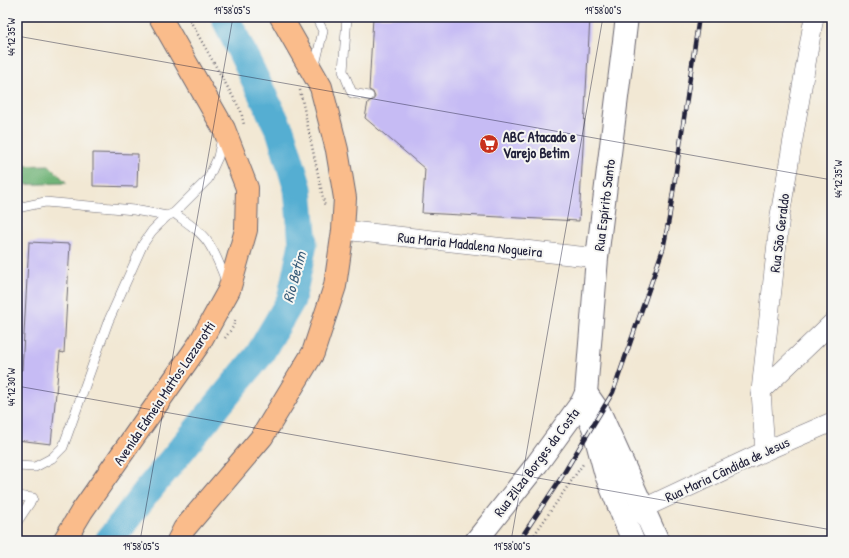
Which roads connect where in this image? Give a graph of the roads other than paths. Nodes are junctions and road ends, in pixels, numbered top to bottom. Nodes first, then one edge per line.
1 (160, 17) edge
2 (280, 17) edge
3 (316, 17) edge
4 (347, 17) edge
5 (627, 17) edge
6 (814, 17) edge
7 (306, 80) junction
8 (369, 96) dead end
9 (234, 127) junction
10 (17, 208) edge
11 (170, 215) junction
12 (343, 230) junction
13 (597, 258) junction
14 (229, 290) junction
15 (832, 323) edge
16 (761, 391) junction
17 (584, 398) junction
18 (832, 422) edge
19 (764, 451) junction
20 (17, 466) edge
21 (17, 496) edge
22 (644, 508) junction
23 (624, 519) junction
24 (17, 522) edge
25 (64, 541) edge
26 (178, 541) edge
27 (476, 541) edge
28 (633, 541) edge
29 (658, 541) edge

1 - 9 main road, Avenida Edmeia Mattos Lazzarotti
2 - 7 main road
3 - 7 lane
4 - 8 lane
5 - 13 street, Rua Espírito Santo
6 - 16 street, Rua São Geraldo
7 - 12 main road
9 - 11 lane
9 - 14 main road, Avenida Edmeia Mattos Lazzarotti
10 - 11 lane
11 - 14 lane
11 - 20 lane
12 - 13 street, Rua Maria Madalena Nogueira
12 - 26 main road
13 - 17 street, Rua Espírito Santo
14 - 25 main road, Avenida Edmeia Mattos Lazzarotti
15 - 16 street
16 - 19 street, Rua São Geraldo
17 - 22 street
17 - 23 street
17 - 27 street, Rua Zilza Borges da Costa
18 - 19 street, Rua Maria Cândida de Jesus
19 - 22 street, Rua Maria Cândida de Jesus
21 - 24 lane
22 - 23 street, Rua Maria Cândida de Jesus
22 - 29 street
23 - 28 street

